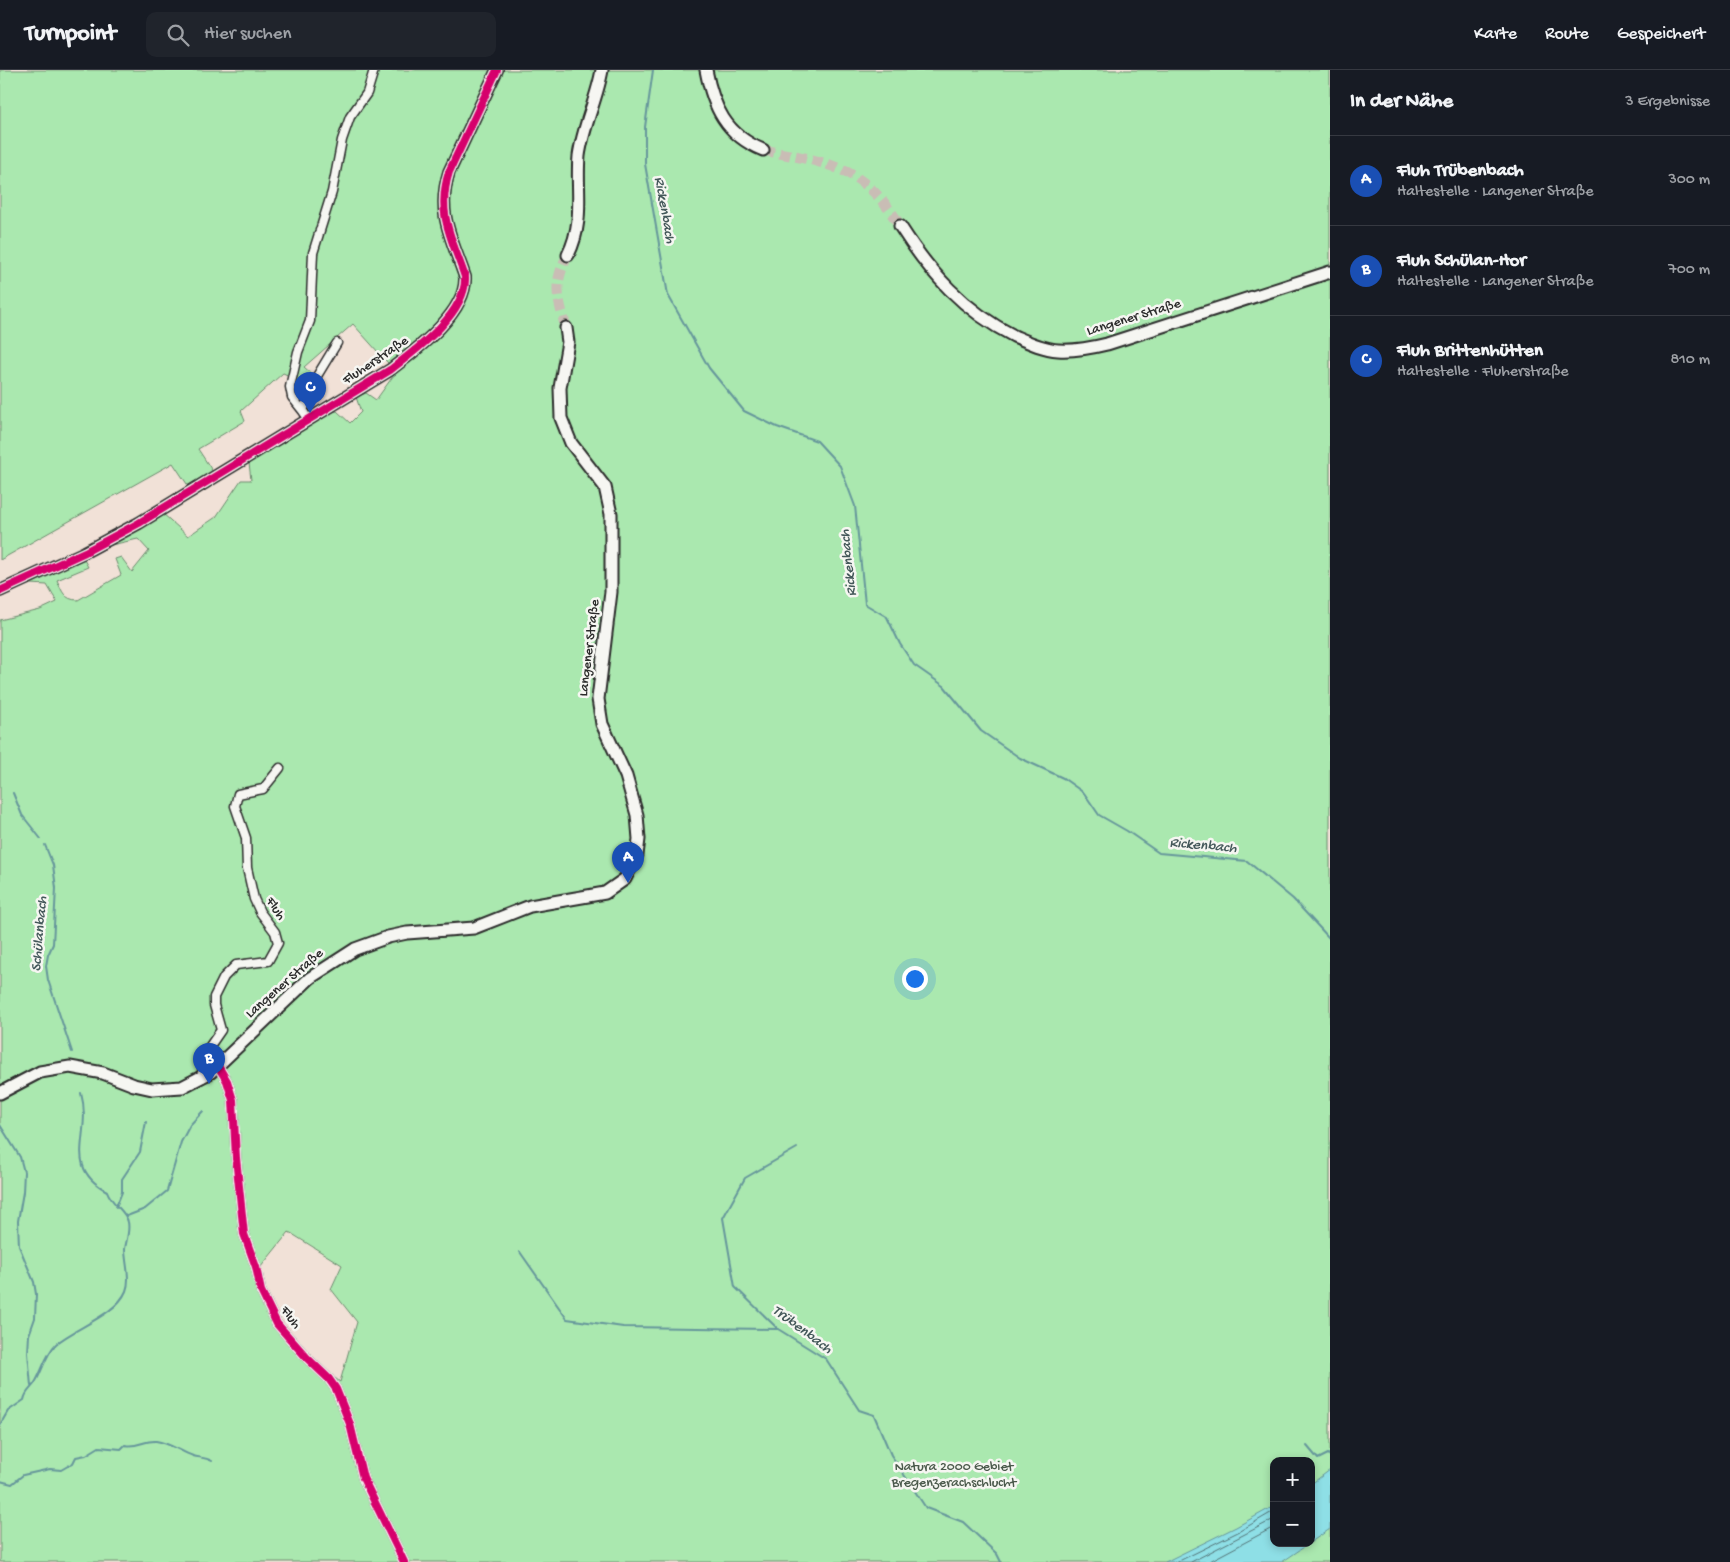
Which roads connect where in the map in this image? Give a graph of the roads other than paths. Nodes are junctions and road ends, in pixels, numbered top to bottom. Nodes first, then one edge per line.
1 (374, 70) edge
2 (497, 70) edge
3 (602, 70) edge
4 (706, 70) edge
5 (763, 150) tunnel mouth
6 (900, 226) tunnel mouth
7 (568, 255) tunnel mouth
8 (1330, 272) edge
9 (566, 328) tunnel mouth
10 (338, 343) dead end
11 (306, 416) junction
12 (0, 591) edge
13 (280, 768) dead end
14 (218, 1066) junction
15 (202, 1078) junction
16 (0, 1093) edge
17 (404, 1562) edge

1 - 11 street
2 - 11 street, Fluherstraße
3 - 7 main road
4 - 5 main road
6 - 8 main road, Langener Straße
9 - 14 main road, Langener Straße
10 - 11 street
11 - 12 street, Fluherstraße
13 - 15 street, Fluh
14 - 15 main road, Langener Straße
14 - 17 street, Fluh
15 - 16 main road, Langener Straße

